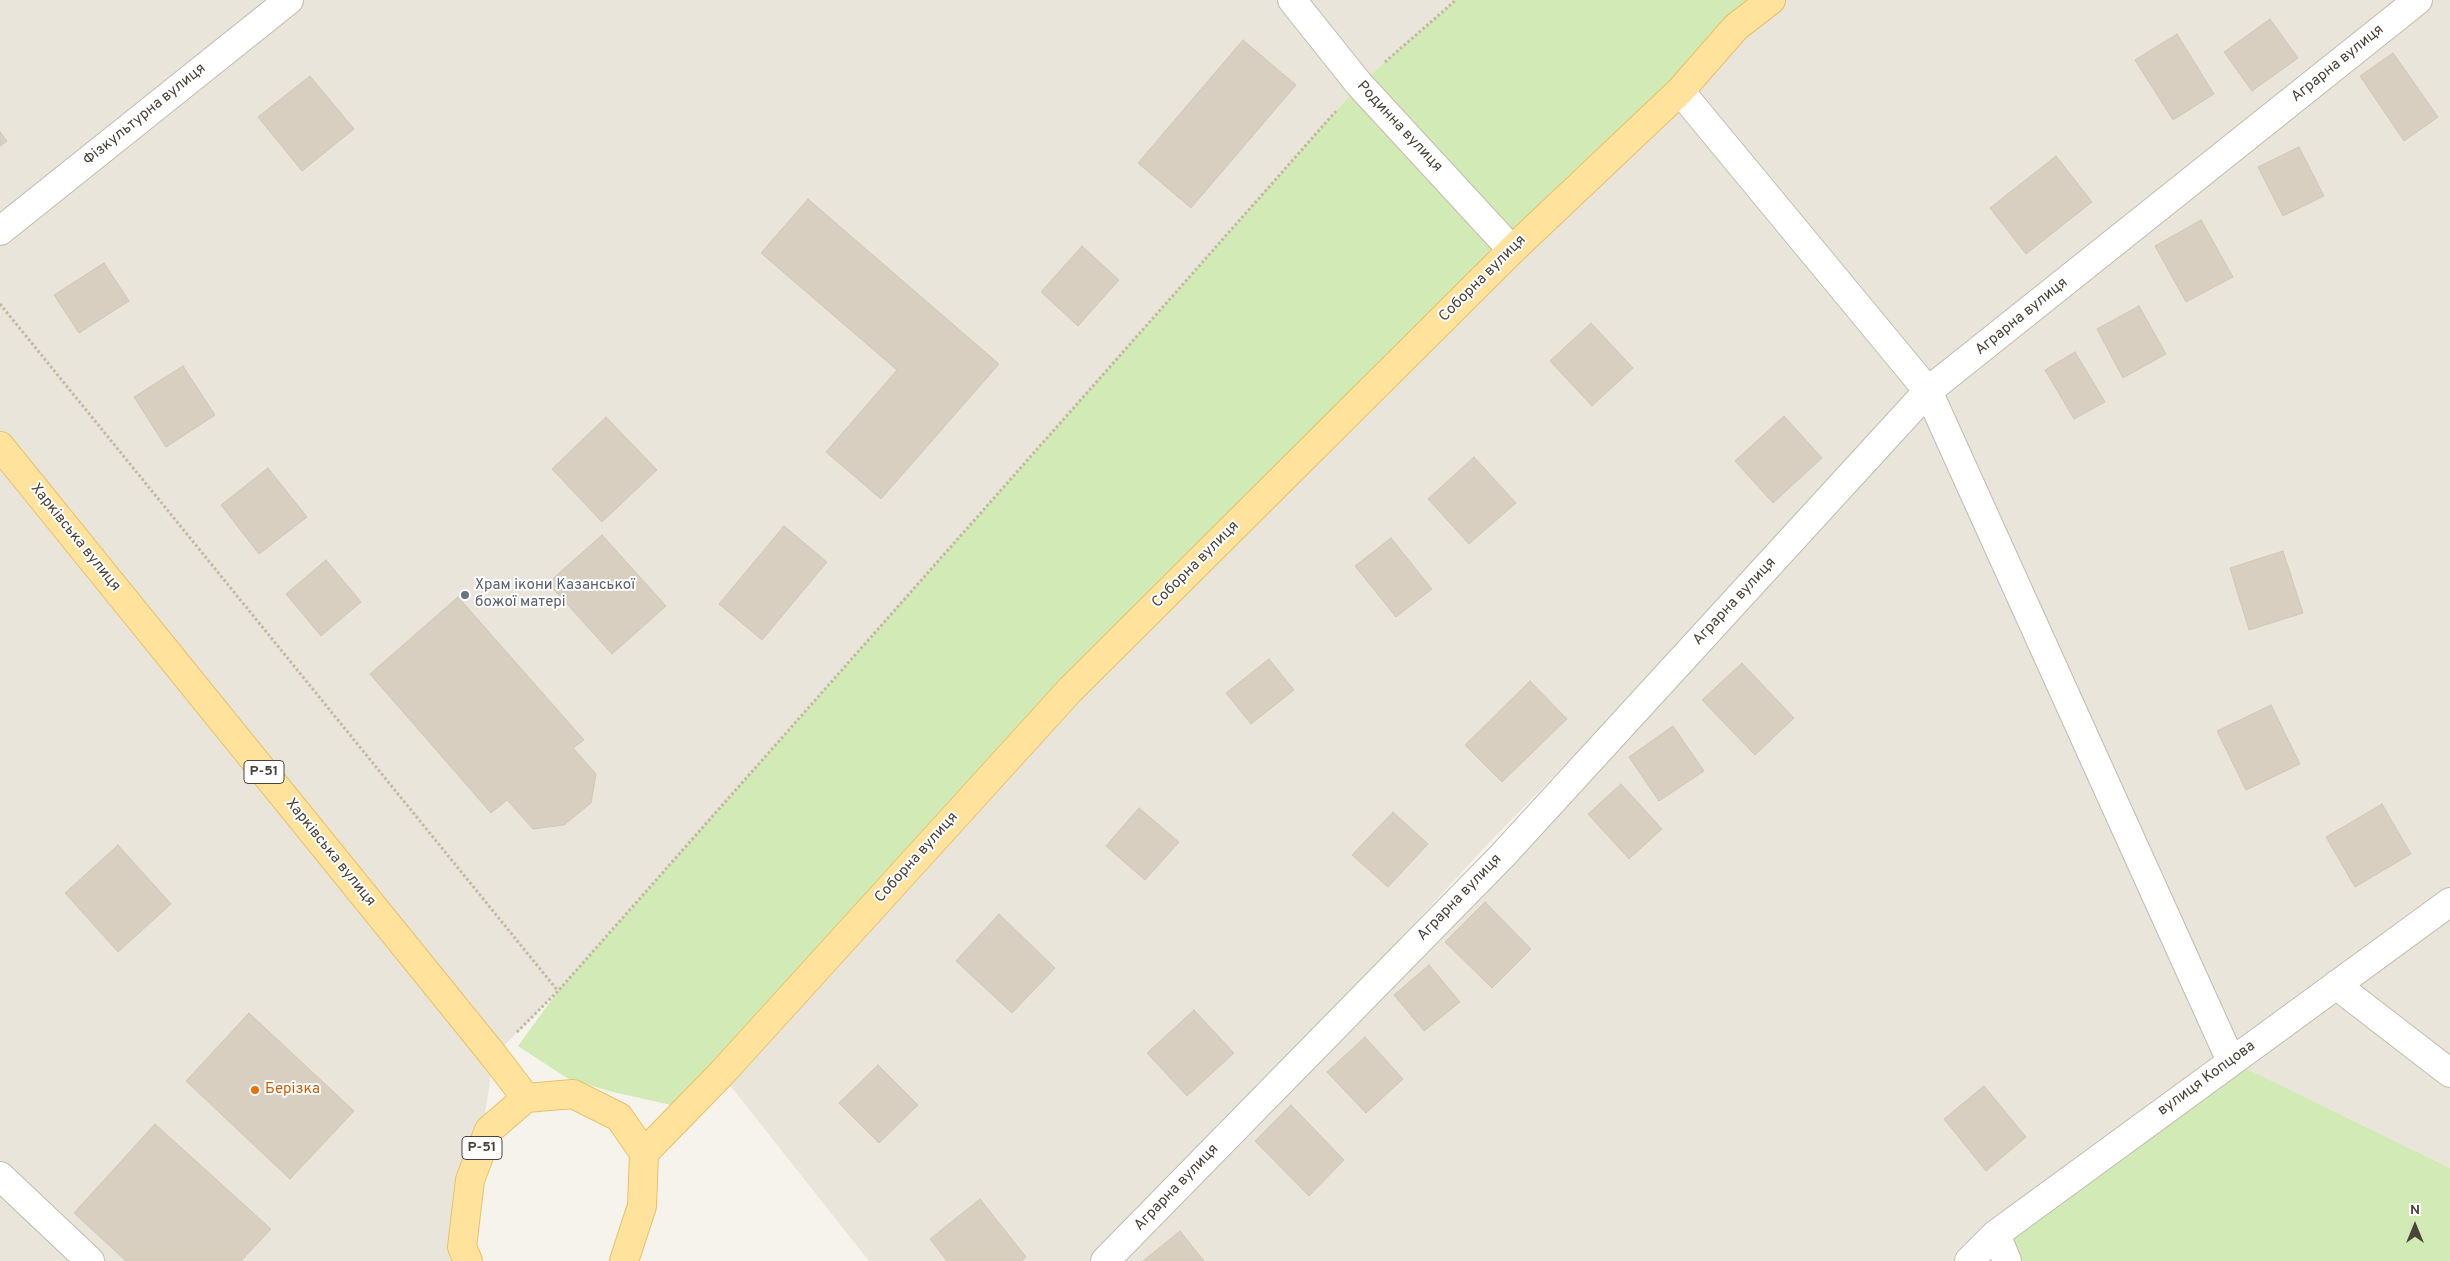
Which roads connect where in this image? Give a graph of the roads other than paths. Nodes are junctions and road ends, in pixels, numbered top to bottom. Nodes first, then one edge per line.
1 (289, 0) edge
2 (1292, 0) edge
3 (1771, 0) edge
4 (2418, 0) edge
5 (1680, 91) junction
6 (0, 231) edge
7 (1512, 250) junction
8 (1928, 392) junction
9 (0, 446) edge
10 (2450, 902) edge
11 (2336, 985) junction
12 (2230, 1061) junction
13 (2450, 1072) edge
14 (526, 1098) junction
15 (644, 1153) junction
16 (0, 1176) edge
17 (1996, 1234) junction
18 (90, 1261) edge
19 (468, 1261) edge
20 (624, 1261) edge
21 (1105, 1261) edge
22 (1968, 1261) edge
23 (2007, 1261) edge

1 - 6 street, Фізкультурна вулиця
2 - 7 street, Родинна вулиця
3 - 5 main road, Соборна вулиця
4 - 8 street, Аграрна вулиця
5 - 7 main road, Соборна вулиця
5 - 8 street
7 - 15 main road, Соборна вулиця
8 - 12 street
8 - 21 street, Аграрна вулиця
9 - 14 main road, Харківська вулиця / Р-51
10 - 11 street, вулиця Копцова
11 - 12 street, вулиця Копцова
11 - 13 street
12 - 17 street, вулиця Копцова
14 - 15 main road
14 - 19 main road, Р-51
15 - 20 main road
16 - 18 street
17 - 22 street, вулиця Копцова
17 - 23 street

